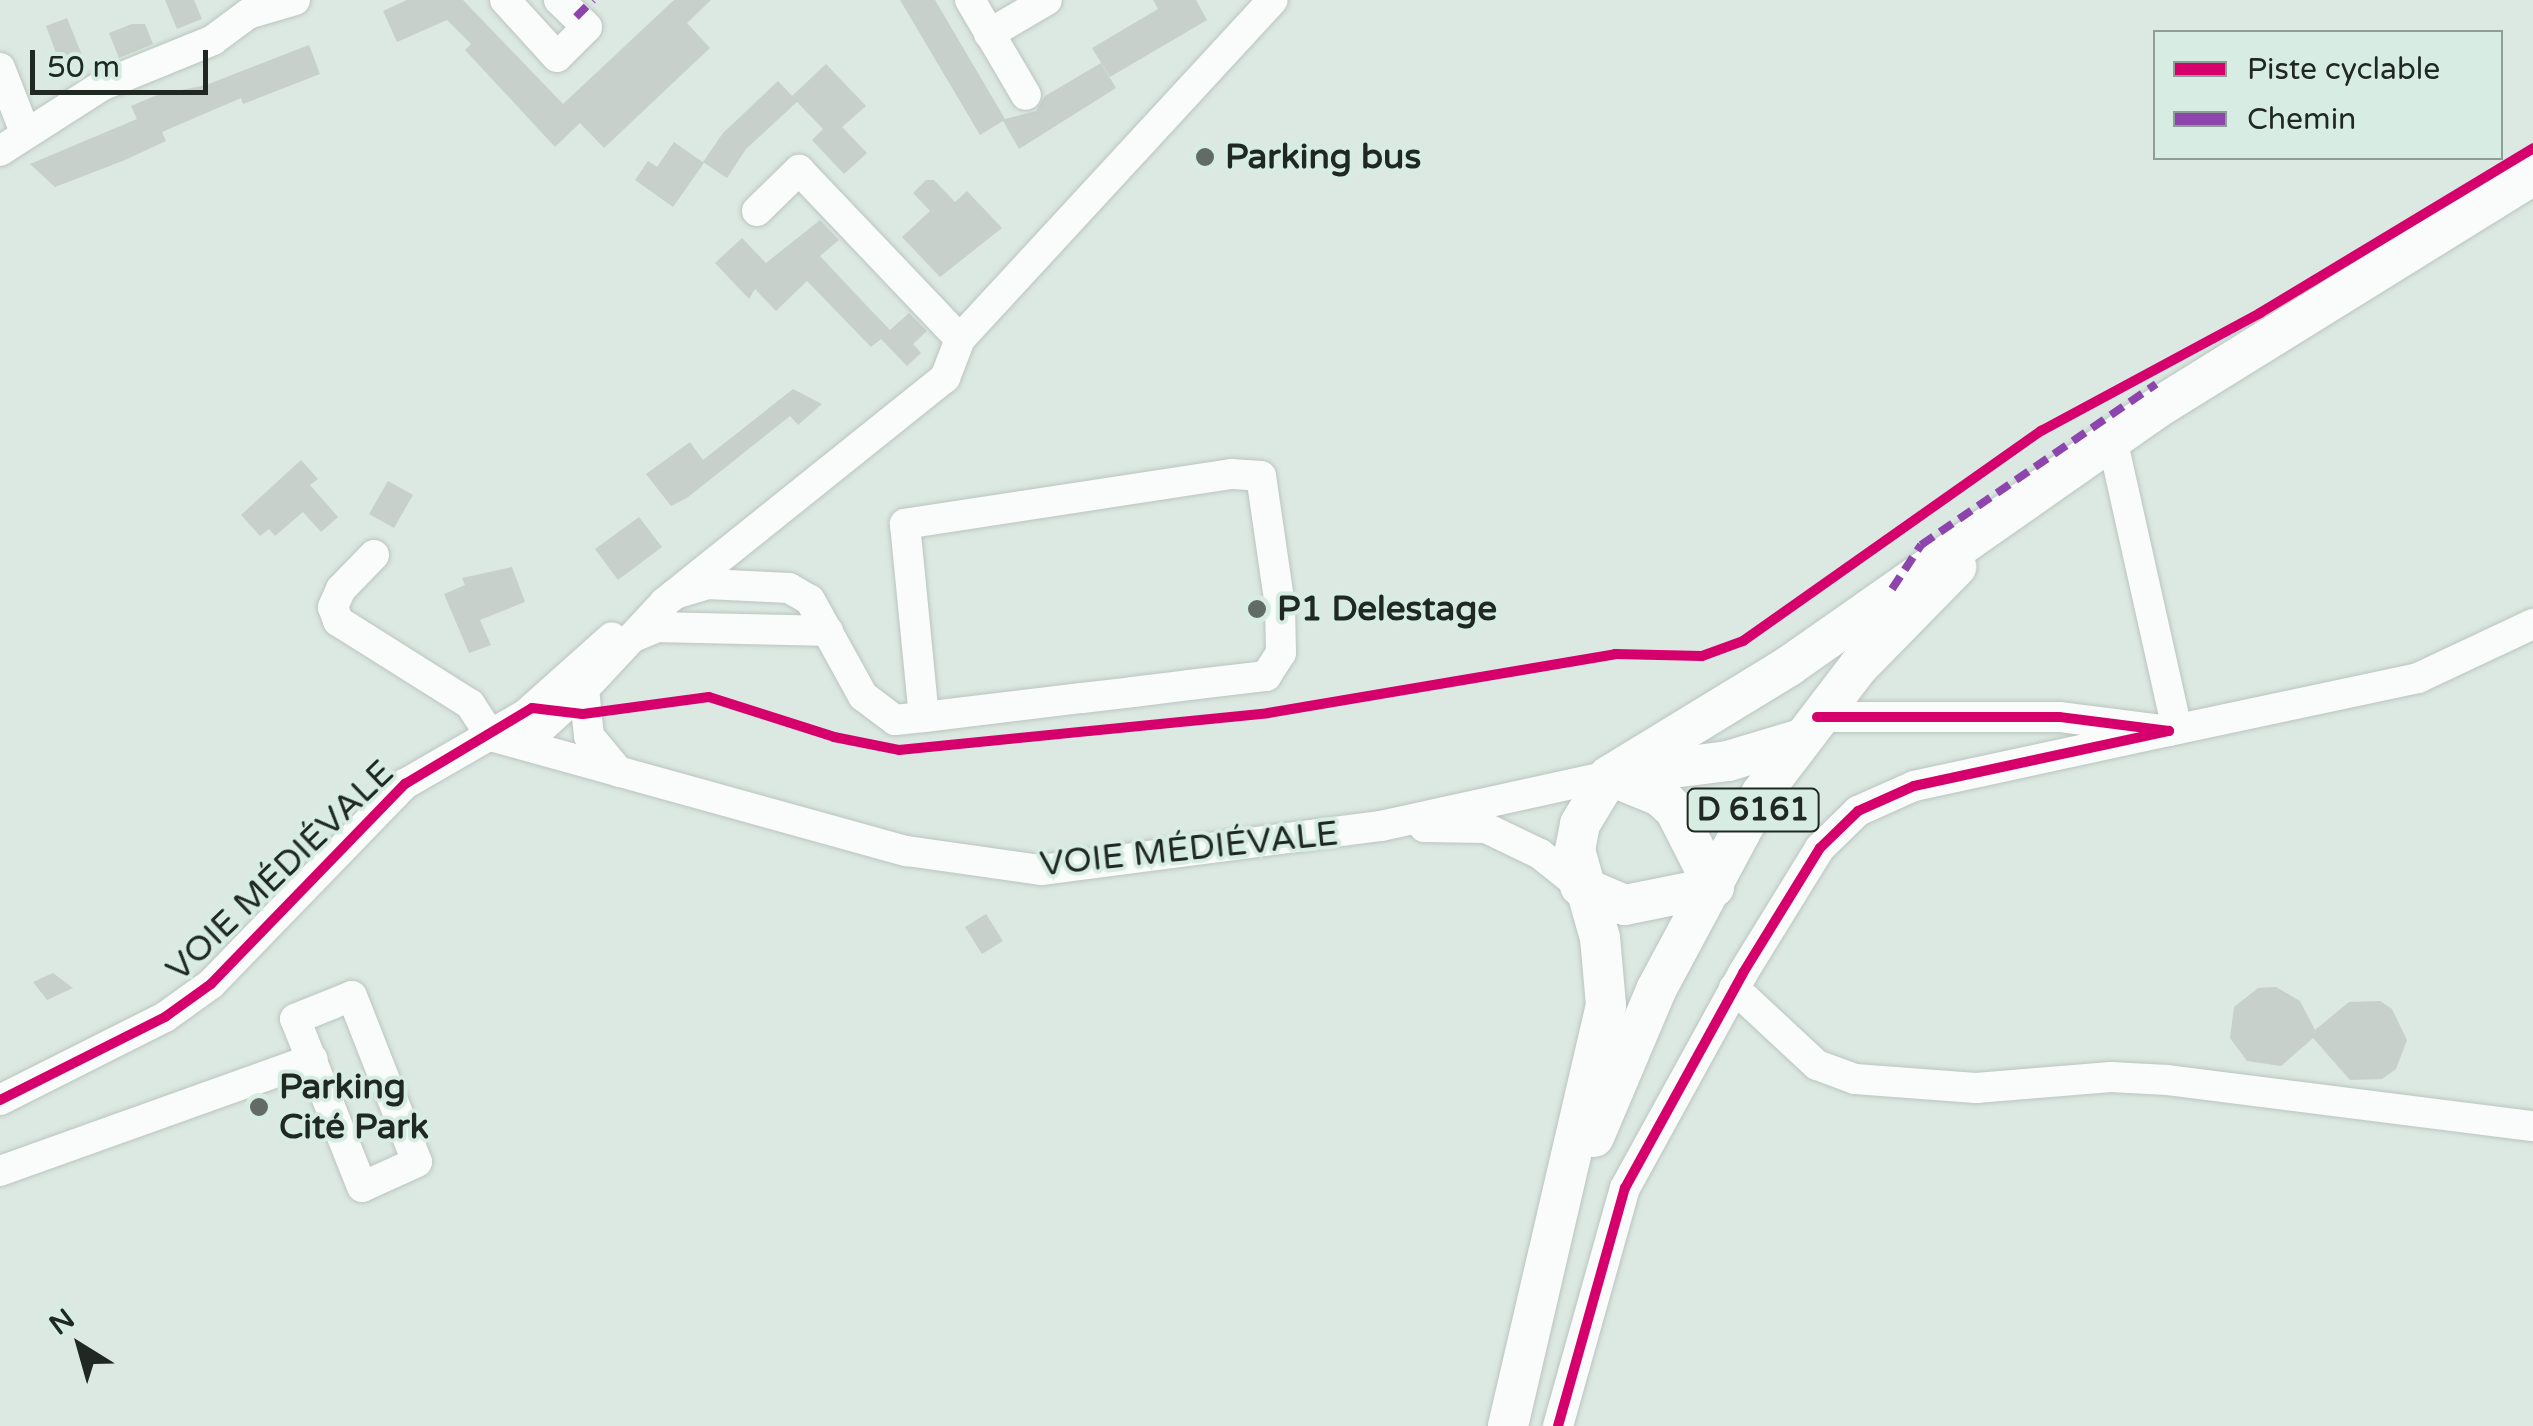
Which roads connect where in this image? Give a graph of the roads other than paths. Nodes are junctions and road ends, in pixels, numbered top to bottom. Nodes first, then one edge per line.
1 (295, 0) edge
2 (546, 0) edge
3 (559, 0) edge
4 (970, 0) edge
5 (1047, 0) edge
6 (1273, 0) edge
7 (241, 7) edge
8 (512, 9) edge
9 (990, 34) junction
10 (7, 64) edge
11 (1026, 95) dead end
12 (25, 132) junction
13 (0, 151) edge
14 (2533, 175) edge
15 (758, 211) dead end
16 (960, 338) junction
17 (2154, 410) junction
18 (2114, 442) junction
19 (374, 555) dead end
20 (670, 598) junction
21 (2533, 624) edge
22 (828, 631) junction
23 (630, 638) junction
24 (584, 689) junction
25 (924, 717) junction
26 (1809, 728) junction
27 (2173, 730) junction
28 (491, 736) junction
29 (524, 743) junction
30 (619, 772) junction
31 (1609, 776) junction
32 (1381, 826) junction
33 (1580, 886) junction
34 (1714, 887) junction
35 (1734, 988) junction
36 (313, 1059) junction
37 (0, 1100) edge
38 (2533, 1126) edge
39 (0, 1171) edge
40 (1543, 1261) junction
41 (1508, 1426) edge
42 (1558, 1426) edge

1 - 7 street
2 - 8 street
3 - 8 street
4 - 9 street
5 - 9 street
6 - 16 street
7 - 12 street
9 - 11 street
10 - 12 street
12 - 13 street
14 - 17 main road, D 6161
15 - 16 street
16 - 20 street
17 - 18 main road, D 6161
17 - 31 main road
18 - 26 main road, D 6161
18 - 27 street
19 - 28 street
20 - 22 street
20 - 23 street
20 - 28 street
21 - 27 street
22 - 23 street
22 - 25 street
23 - 24 street
24 - 29 street
24 - 30 street
25 - 25 street
26 - 27 street
26 - 31 main road
26 - 34 main road, D 6161
27 - 35 street
28 - 29 street, VOIE MÉDIÉVALE
28 - 37 street, VOIE MÉDIÉVALE
29 - 30 street, VOIE MÉDIÉVALE
30 - 32 street, VOIE MÉDIÉVALE
31 - 32 street
31 - 33 main road
31 - 34 main road
32 - 33 street
33 - 34 main road
33 - 40 main road
34 - 40 main road, D 6161
35 - 38 street
35 - 42 street
36 - 36 street
36 - 39 street
40 - 41 main road, D 6161

